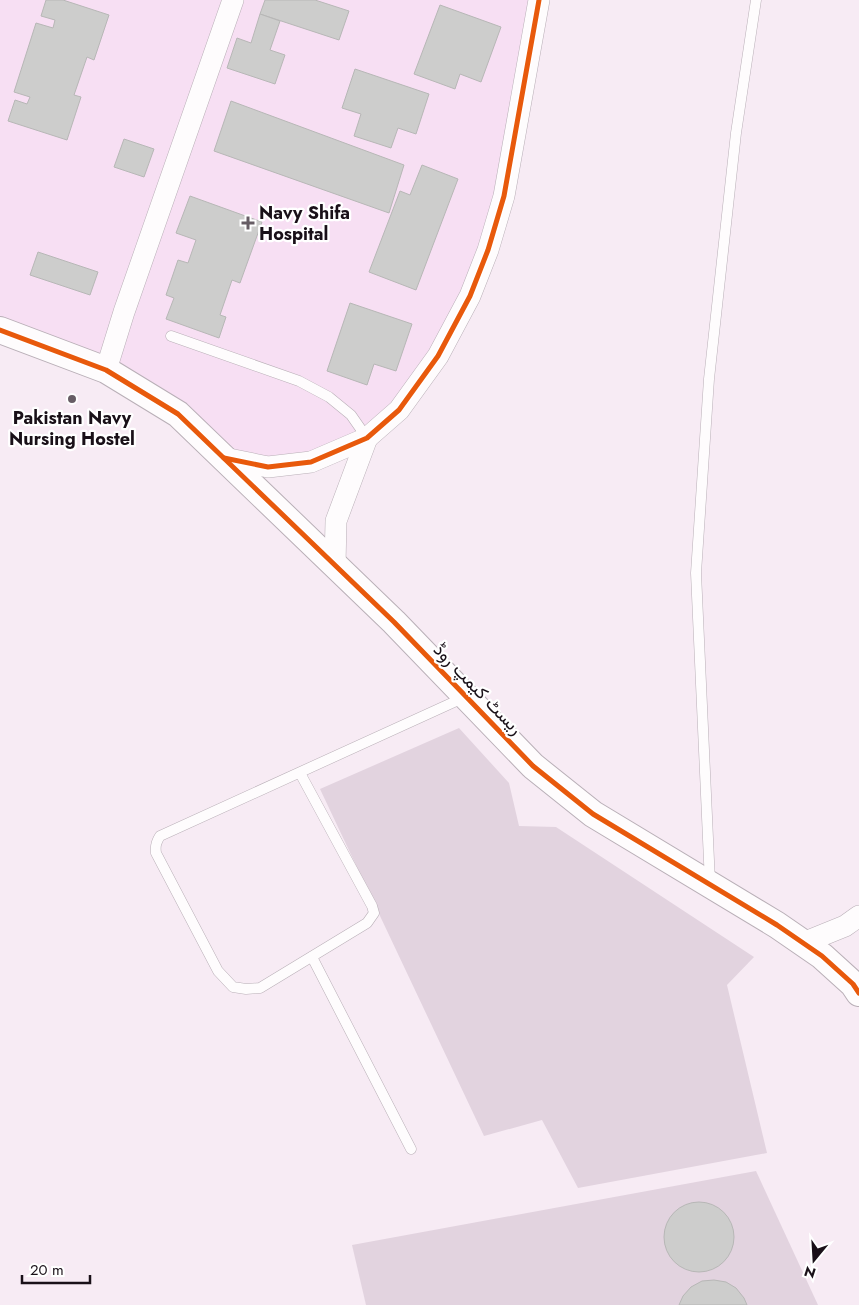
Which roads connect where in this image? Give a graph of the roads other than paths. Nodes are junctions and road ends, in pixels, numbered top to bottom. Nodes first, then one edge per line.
1 (233, 0) edge
2 (539, 0) edge
3 (756, 0) edge
4 (0, 330) edge
5 (171, 336) dead end
6 (106, 370) junction
7 (368, 438) junction
8 (224, 458) junction
9 (335, 565) junction
10 (466, 696) junction
11 (300, 773) junction
12 (710, 885) junction
13 (859, 916) edge
14 (803, 943) junction
15 (312, 957) junction
16 (859, 992) edge
17 (411, 1149) dead end

1 - 6 street
2 - 7 street
3 - 12 lane
4 - 6 street, ریسٹ کیمپ روڈ
5 - 7 lane
6 - 8 street, ریسٹ کیمپ روڈ
7 - 8 street
7 - 9 street
8 - 9 street, ریسٹ کیمپ روڈ
9 - 10 street, ریسٹ کیمپ روڈ
10 - 11 lane
10 - 12 street, ریسٹ کیمپ روڈ
11 - 15 lane
11 - 15 lane
12 - 14 street, ریسٹ کیمپ روڈ
13 - 14 street
14 - 16 street, ریسٹ کیمپ روڈ
15 - 17 lane

